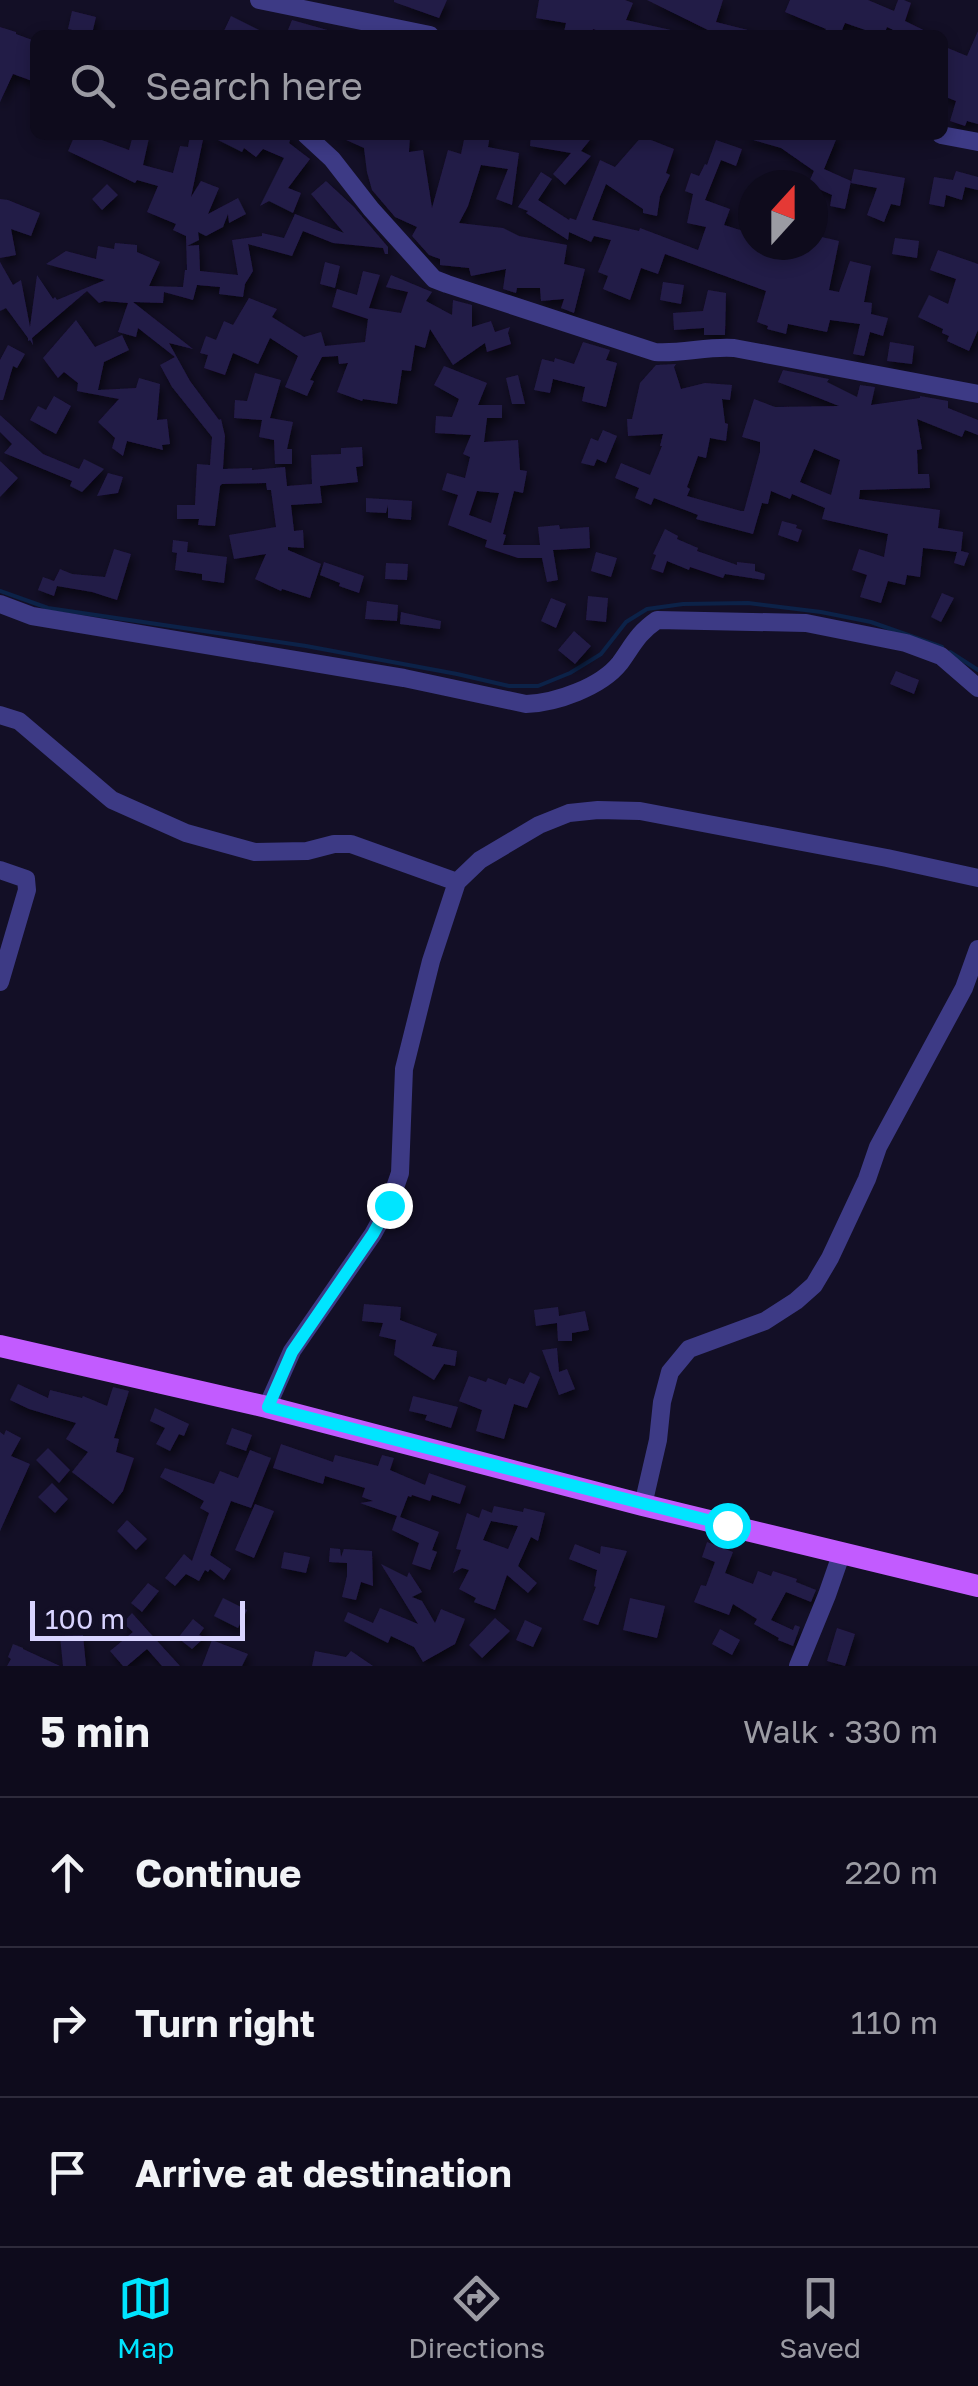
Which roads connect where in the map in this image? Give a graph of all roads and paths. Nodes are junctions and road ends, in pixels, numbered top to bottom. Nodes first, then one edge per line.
1 (259, 0) edge
2 (406, 30) edge
3 (948, 136) edge
4 (312, 140) edge
5 (978, 142) edge
6 (978, 394) edge
7 (0, 604) edge
8 (978, 688) edge
9 (0, 716) edge
10 (0, 870) edge
11 (978, 878) edge
12 (456, 882) junction
13 (978, 950) edge
14 (0, 982) edge
15 (0, 1346) edge
16 (268, 1407) junction
17 (643, 1506) junction
18 (842, 1552) junction
19 (978, 1586) edge
20 (798, 1666) edge

1 - 2 street
3 - 5 street
4 - 6 street
7 - 8 street
9 - 12 street
10 - 14 street
11 - 12 street
12 - 16 street
13 - 17 street
15 - 16 main road
16 - 17 main road
17 - 18 main road
18 - 19 main road
18 - 20 street

